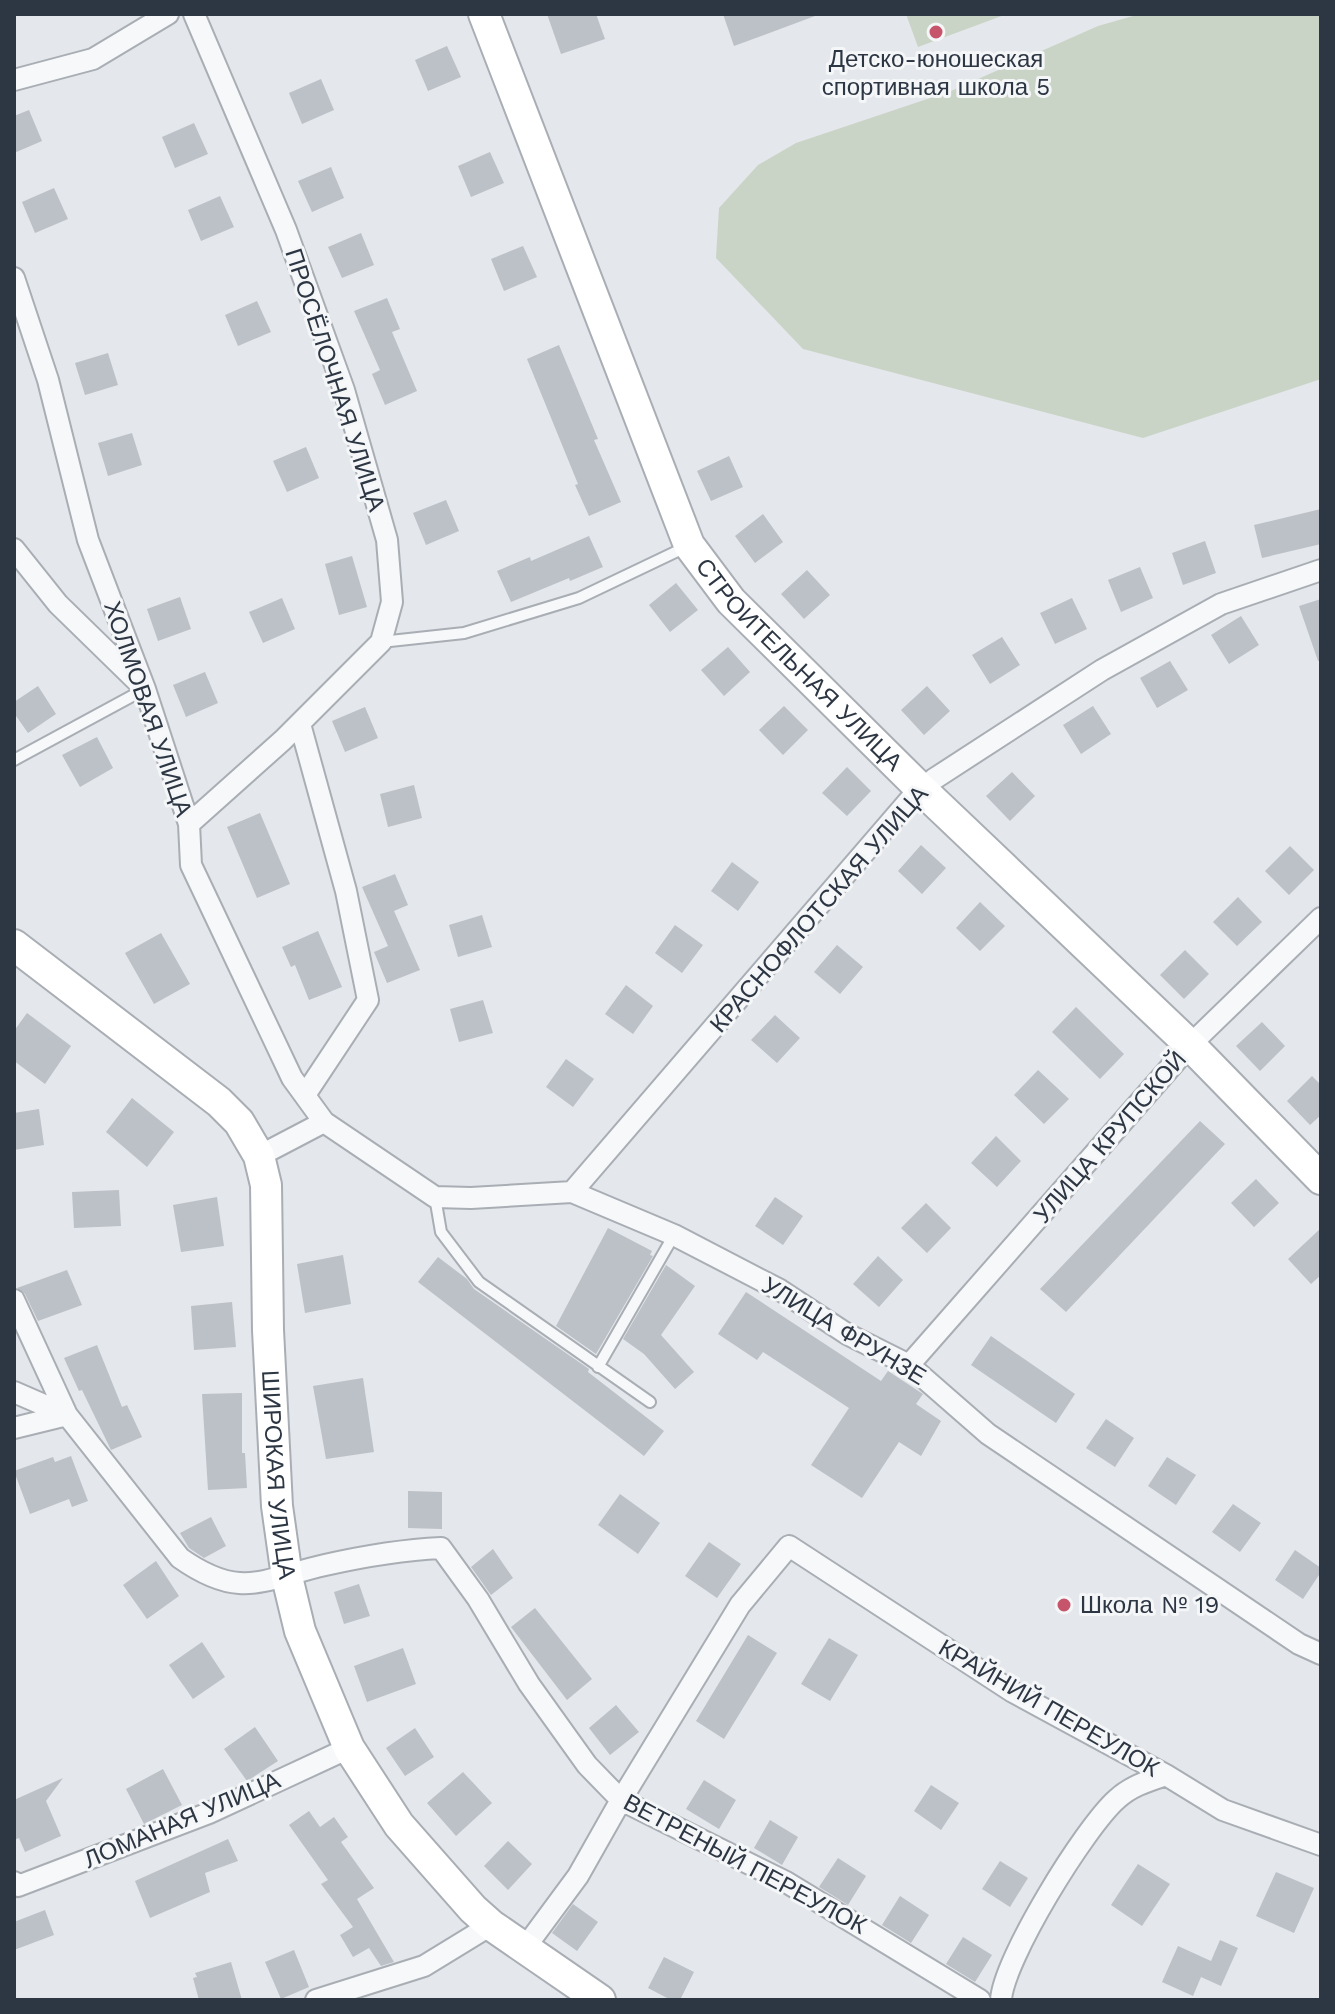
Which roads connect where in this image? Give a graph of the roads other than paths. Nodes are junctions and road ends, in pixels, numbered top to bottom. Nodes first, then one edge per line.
1 (168, 14) edge
2 (194, 14) edge
3 (484, 14) edge
4 (14, 80) edge
5 (14, 278) edge
6 (689, 545) junction
7 (14, 549) edge
8 (1321, 570) edge
9 (381, 642) junction
10 (145, 689) junction
11 (300, 724) junction
12 (14, 760) edge
13 (921, 789) junction
14 (189, 824) junction
15 (1321, 918) edge
16 (14, 945) edge
17 (1190, 1045) junction
18 (305, 1095) junction
19 (324, 1122) junction
20 (259, 1156) junction
21 (1321, 1179) edge
22 (572, 1192) junction
23 (435, 1197) junction
24 (674, 1235) junction
25 (14, 1300) edge
26 (909, 1365) junction
27 (598, 1367) junction
28 (14, 1392) edge
29 (650, 1402) dead end
30 (67, 1415) junction
31 (14, 1428) edge
32 (287, 1577) junction
33 (1321, 1654) edge
34 (349, 1748) junction
35 (1166, 1775) junction
36 (621, 1800) junction
37 (1321, 1845) edge
38 (15, 1886) edge
39 (491, 1925) junction
40 (524, 1949) junction
41 (316, 2000) edge
42 (600, 2000) edge
43 (980, 2000) edge
44 (1001, 2000) edge

1 - 4 street
2 - 9 street, ПРОСЁЛОЧНАЯ УЛИЦА
3 - 6 street, СТРОИТЕЛЬНАЯ УЛИЦА
5 - 10 street, ХОЛМОВАЯ УЛИЦА
6 - 9 lane
6 - 13 street, СТРОИТЕЛЬНАЯ УЛИЦА
7 - 10 street
8 - 13 street, КРАСНОФЛОТСКАЯ УЛИЦА
9 - 11 street, ПРОСЁЛОЧНАЯ УЛИЦА
10 - 12 lane
10 - 14 street, ХОЛМОВАЯ УЛИЦА
11 - 14 street, ПРОСЁЛОЧНАЯ УЛИЦА
11 - 18 street
13 - 17 street, СТРОИТЕЛЬНАЯ УЛИЦА
13 - 22 street, КРАСНОФЛОТСКАЯ УЛИЦА
14 - 18 street, ХОЛМОВАЯ УЛИЦА
15 - 17 street, УЛИЦА КРУПСКОЙ
16 - 20 street, ШИРОКАЯ УЛИЦА
17 - 21 street, СТРОИТЕЛЬНАЯ УЛИЦА
17 - 26 street, УЛИЦА КРУПСКОЙ
18 - 19 street, ХОЛМОВАЯ УЛИЦА
19 - 20 street
19 - 23 street
20 - 32 street, ШИРОКАЯ УЛИЦА
22 - 23 street, УЛИЦА ФРУНЗЕ
22 - 24 street, УЛИЦА ФРУНЗЕ
23 - 27 lane
24 - 26 street, УЛИЦА ФРУНЗЕ
24 - 27 lane
25 - 30 street
26 - 33 street, УЛИЦА ФРУНЗЕ
27 - 29 lane
28 - 30 street
30 - 31 street
30 - 32 street
32 - 34 street, ШИРОКАЯ УЛИЦА
32 - 36 street, ВЕТРЕНЫЙ ПЕРЕУЛОК
34 - 38 street, ЛОМАНАЯ УЛИЦА
34 - 39 street, ШИРОКАЯ УЛИЦА
35 - 36 street, КРАЙНИЙ ПЕРЕУЛОК
35 - 37 street, КРАЙНИЙ ПЕРЕУЛОК
35 - 44 street
36 - 40 street
36 - 43 street, ВЕТРЕНЫЙ ПЕРЕУЛОК
39 - 40 street, ШИРОКАЯ УЛИЦА
39 - 41 street
40 - 42 street, ШИРОКАЯ УЛИЦА

